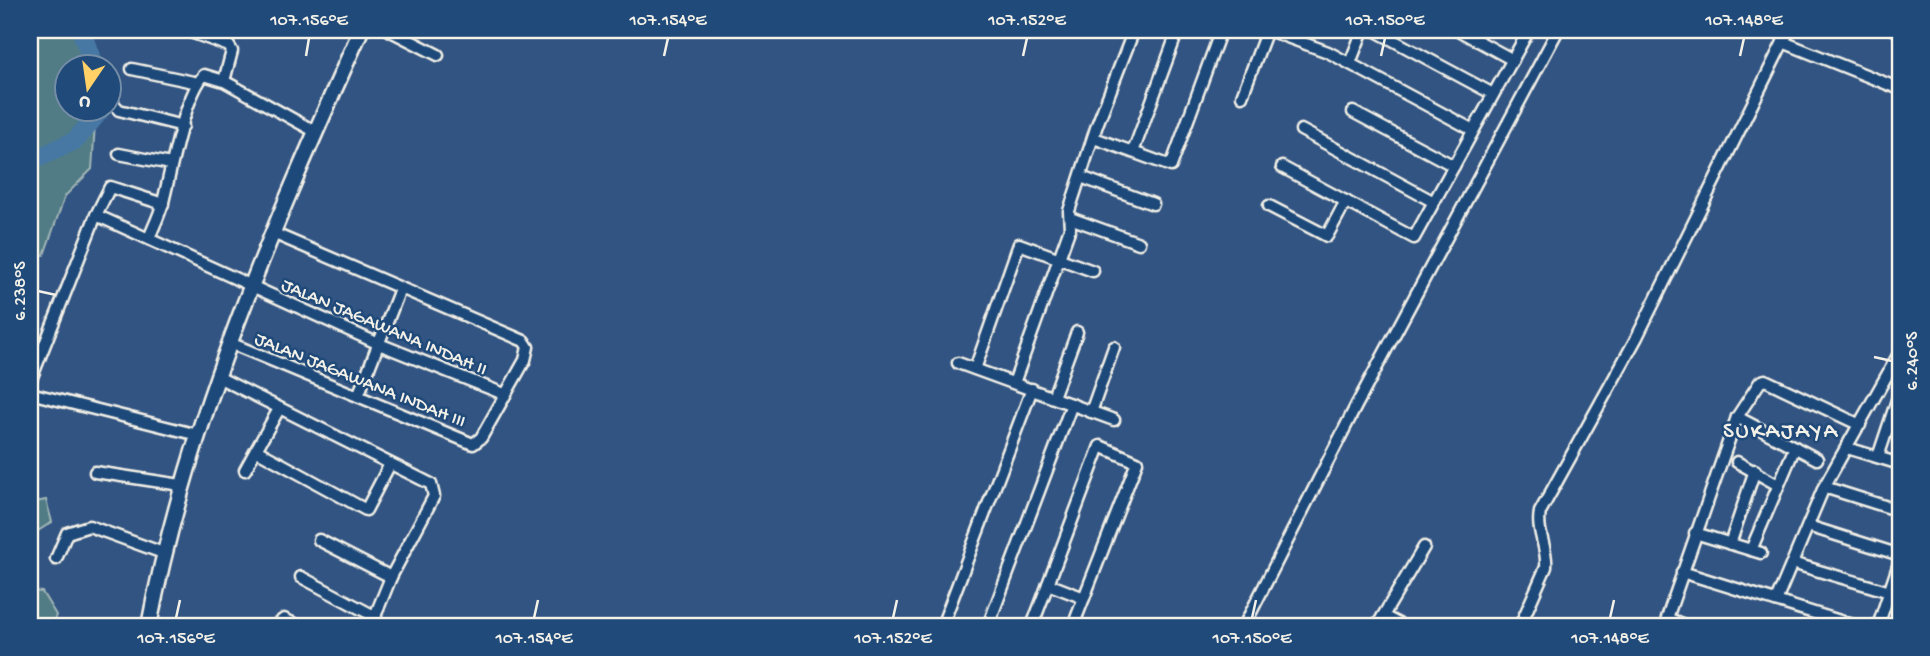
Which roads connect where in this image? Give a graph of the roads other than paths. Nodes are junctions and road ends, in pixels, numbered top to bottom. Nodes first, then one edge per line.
1 (185, 30) edge
2 (360, 30) edge
3 (389, 30) edge
4 (1134, 30) edge
5 (1178, 30) edge
6 (1221, 30) edge
7 (1268, 30) edge
8 (1363, 30) edge
9 (1374, 30) edge
10 (1458, 30) edge
11 (1529, 30) edge
12 (1558, 30) edge
13 (1789, 30) edge
14 (1895, 30) edge
15 (1900, 32) edge
16 (1783, 42) junction
17 (438, 55) dead end
18 (1513, 60) junction
19 (1350, 63) junction
20 (132, 69) dead end
21 (223, 80) junction
22 (198, 83) junction
23 (1900, 89) edge
24 (1493, 94) junction
25 (1242, 96) dead end
26 (122, 111) edge
27 (1353, 112) dead end
28 (183, 126) junction
29 (1301, 130) dead end
30 (1473, 130) junction
31 (316, 132) junction
32 (1094, 138) junction
33 (1133, 152) junction
34 (119, 153) dead end
35 (171, 164) junction
36 (1454, 166) junction
37 (1282, 167) dead end
38 (1081, 177) junction
39 (1346, 201) junction
40 (1434, 202) junction
41 (163, 204) junction
42 (1153, 204) dead end
43 (1269, 206) dead end
44 (96, 215) junction
45 (1070, 218) junction
46 (275, 234) junction
47 (149, 238) junction
48 (1139, 243) dead end
49 (1059, 259) junction
50 (1093, 271) dead end
51 (253, 289) junction
52 (400, 289) junction
53 (1077, 332) dead end
54 (230, 343) junction
55 (379, 344) junction
56 (1114, 347) dead end
57 (1900, 352) edge
58 (958, 363) dead end
59 (975, 369) junction
60 (31, 376) edge
61 (218, 377) junction
62 (1014, 383) junction
63 (1032, 389) junction
64 (1900, 391) edge
65 (30, 393) edge
66 (504, 394) junction
67 (358, 396) junction
68 (1053, 397) junction
69 (1072, 404) junction
70 (279, 409) junction
71 (1091, 412) junction
72 (1737, 417) junction
73 (1114, 420) dead end
74 (1860, 425) junction
75 (198, 435) junction
76 (1795, 447) junction
77 (1847, 448) junction
78 (256, 450) junction
79 (1878, 457) junction
80 (1817, 459) dead end
81 (1737, 462) dead end
82 (390, 464) junction
83 (1900, 464) edge
84 (245, 470) dead end
85 (1755, 470) junction
86 (95, 472) dead end
87 (181, 485) junction
88 (1778, 485) junction
89 (1824, 487) junction
90 (1900, 510) edge
91 (1808, 526) junction
92 (1695, 533) junction
93 (319, 540) dead end
94 (1730, 544) junction
95 (1424, 547) dead end
96 (163, 553) junction
97 (1900, 557) edge
98 (56, 559) dead end
99 (1792, 563) junction
100 (1682, 572) junction
101 (301, 577) dead end
102 (391, 577) junction
103 (1048, 584) junction
104 (1890, 592) junction
105 (1084, 598) junction
106 (1776, 601) junction
107 (1383, 616) junction
108 (373, 622) edge
109 (149, 626) edge
110 (275, 626) edge
111 (299, 626) edge
112 (942, 626) edge
113 (988, 626) edge
114 (1032, 626) edge
115 (1073, 626) edge
116 (1244, 626) edge
117 (1377, 626) edge
118 (1402, 626) edge
119 (1520, 626) edge
120 (1686, 626) edge
121 (1856, 626) edge
122 (1878, 626) edge

1 - 21 street
2 - 31 street
3 - 17 street
4 - 32 street
5 - 33 street
6 - 33 street
7 - 19 street
7 - 25 street
8 - 19 street
9 - 24 street
10 - 18 street
11 - 18 street
12 - 116 street
13 - 16 street
14 - 15 street
16 - 23 street
16 - 119 street
18 - 24 street
19 - 30 street
20 - 22 street
21 - 22 street
21 - 31 street
22 - 28 street
24 - 30 street
26 - 28 street
27 - 36 street
28 - 35 street
29 - 40 street
30 - 36 street
31 - 46 street
32 - 33 street
32 - 38 street
34 - 35 street
35 - 41 street
36 - 40 street
37 - 39 street
38 - 42 street
38 - 45 street
39 - 40 street
39 - 43 street
41 - 44 street
41 - 47 street
44 - 47 street, JALAN JAGAWANA INDAH II
44 - 60 street
45 - 48 street
45 - 49 street
46 - 51 street
46 - 52 street
47 - 51 street, JALAN JAGAWANA INDAH II
49 - 50 street
49 - 59 street
49 - 62 street
51 - 54 street
51 - 55 street, JALAN JAGAWANA INDAH II
52 - 55 street
52 - 66 street
53 - 68 street
54 - 61 street
54 - 67 street, JALAN JAGAWANA INDAH III
55 - 66 street, JALAN JAGAWANA INDAH II
55 - 67 street
56 - 71 street
57 - 74 street
58 - 59 street
59 - 62 street
61 - 70 street
61 - 75 street
62 - 63 street
63 - 68 street
63 - 112 street
64 - 79 street
65 - 75 street
66 - 67 street, JALAN JAGAWANA INDAH III
68 - 69 street
69 - 71 street
69 - 113 street
70 - 78 street
70 - 82 street
71 - 73 street
72 - 74 street
72 - 76 street
72 - 92 street
74 - 77 street
75 - 87 street
76 - 80 street
76 - 88 street
77 - 79 street
77 - 89 street
78 - 82 street
78 - 84 street
79 - 83 street
81 - 85 street
82 - 102 street
85 - 88 street
85 - 94 street
86 - 87 street
87 - 96 street
88 - 94 street
89 - 90 street
89 - 91 street
91 - 97 street
91 - 99 street
92 - 94 street
92 - 100 street
93 - 102 street
95 - 107 street
96 - 98 street
96 - 109 street
97 - 104 street
99 - 104 street
99 - 106 street
100 - 106 street
100 - 120 street
101 - 108 street
102 - 108 street
103 - 105 street
103 - 105 street
103 - 114 street
104 - 122 street
105 - 115 street
106 - 121 street
107 - 117 street
107 - 118 street
110 - 111 street

